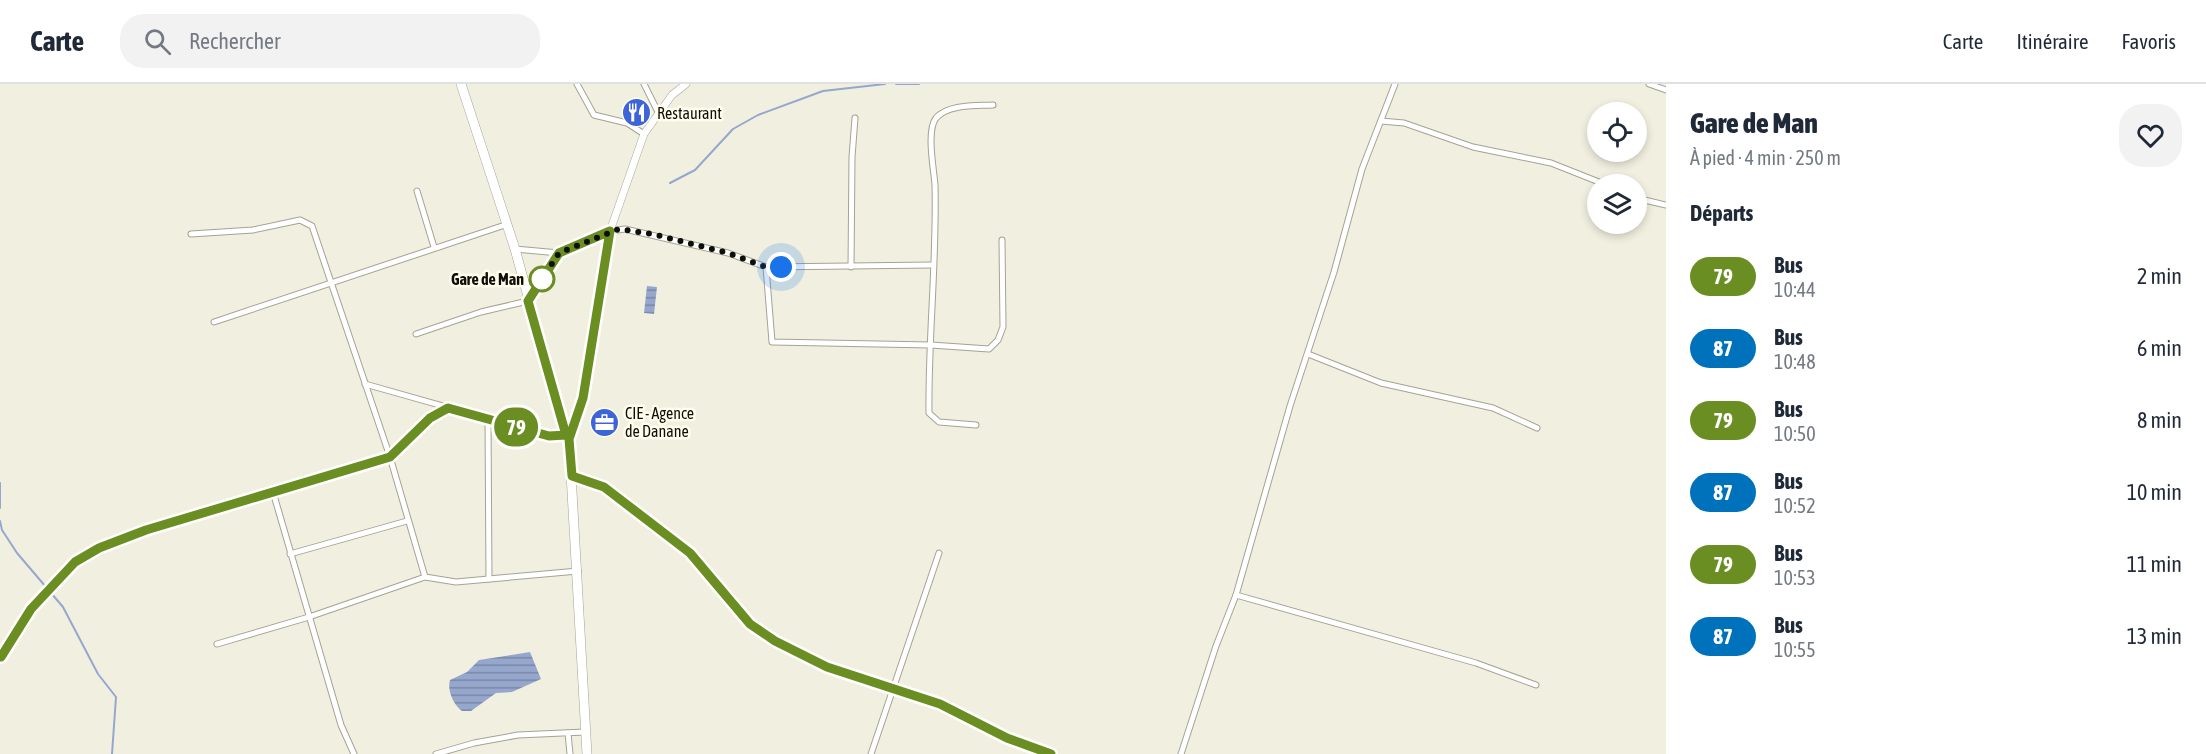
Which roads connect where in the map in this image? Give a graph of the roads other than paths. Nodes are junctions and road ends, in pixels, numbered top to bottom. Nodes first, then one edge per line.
1 (462, 84) edge
2 (577, 84) edge
3 (644, 84) edge
4 (686, 84) edge
5 (1395, 84) edge
6 (1649, 84) edge
7 (1666, 90) edge
8 (993, 105) dead end
9 (658, 112) junction
10 (855, 118) dead end
11 (1381, 121) junction
12 (644, 134) junction
13 (1587, 177) edge
14 (417, 191) dead end
15 (1647, 201) edge
16 (1666, 205) edge
17 (505, 225) junction
18 (610, 231) junction
19 (191, 234) dead end
20 (1002, 240) dead end
21 (434, 247) junction
22 (515, 249) junction
23 (559, 253) junction
24 (932, 265) junction
25 (766, 267) junction
26 (851, 267) junction
27 (333, 282) junction
28 (528, 301) junction
29 (214, 322) dead end
30 (416, 334) dead end
31 (932, 345) junction
32 (1308, 354) junction
33 (365, 384) junction
34 (448, 408) junction
35 (488, 420) junction
36 (976, 425) dead end
37 (1537, 428) dead end
38 (567, 437) junction
39 (390, 457) junction
40 (572, 476) junction
41 (273, 492) junction
42 (407, 521) junction
43 (939, 553) dead end
44 (290, 555) junction
45 (578, 571) junction
46 (425, 578) junction
47 (489, 579) junction
48 (1236, 595) junction
49 (309, 617) junction
50 (217, 644) dead end
51 (1, 657) edge
52 (1536, 685) dead end
53 (894, 691) junction
54 (585, 732) junction
55 (568, 733) junction
56 (354, 754) edge
57 (436, 754) edge
58 (570, 754) edge
59 (586, 754) edge
60 (871, 754) edge
61 (1051, 754) edge
62 (1181, 754) edge

1 - 17 main road
2 - 12 street
3 - 9 street
4 - 9 street
5 - 11 street
6 - 7 street
8 - 24 street
9 - 12 street
10 - 26 street
11 - 13 street
11 - 32 street
12 - 18 street
14 - 21 street
15 - 16 street
17 - 21 street
17 - 22 main road
18 - 23 street
18 - 25 street
18 - 38 street
19 - 27 street
20 - 31 street
21 - 27 street
22 - 23 street
22 - 28 main road
23 - 28 street
24 - 26 street
24 - 31 street
25 - 26 street
25 - 31 street
27 - 29 street
27 - 33 street
28 - 30 street
28 - 38 main road
31 - 36 street
32 - 37 street
32 - 48 street
33 - 34 street
33 - 39 street
34 - 35 street
34 - 39 street
35 - 38 street
35 - 47 street
38 - 40 main road
39 - 41 street
39 - 42 street
40 - 45 main road
40 - 53 street
41 - 44 street
41 - 51 street
42 - 44 street
42 - 46 street
43 - 53 street
44 - 49 street
45 - 47 street
45 - 54 main road
46 - 47 street
46 - 49 street
48 - 52 street
48 - 62 street
49 - 50 street
49 - 56 street
53 - 60 street
53 - 61 street
54 - 55 street
54 - 59 main road
55 - 57 street
55 - 58 street

